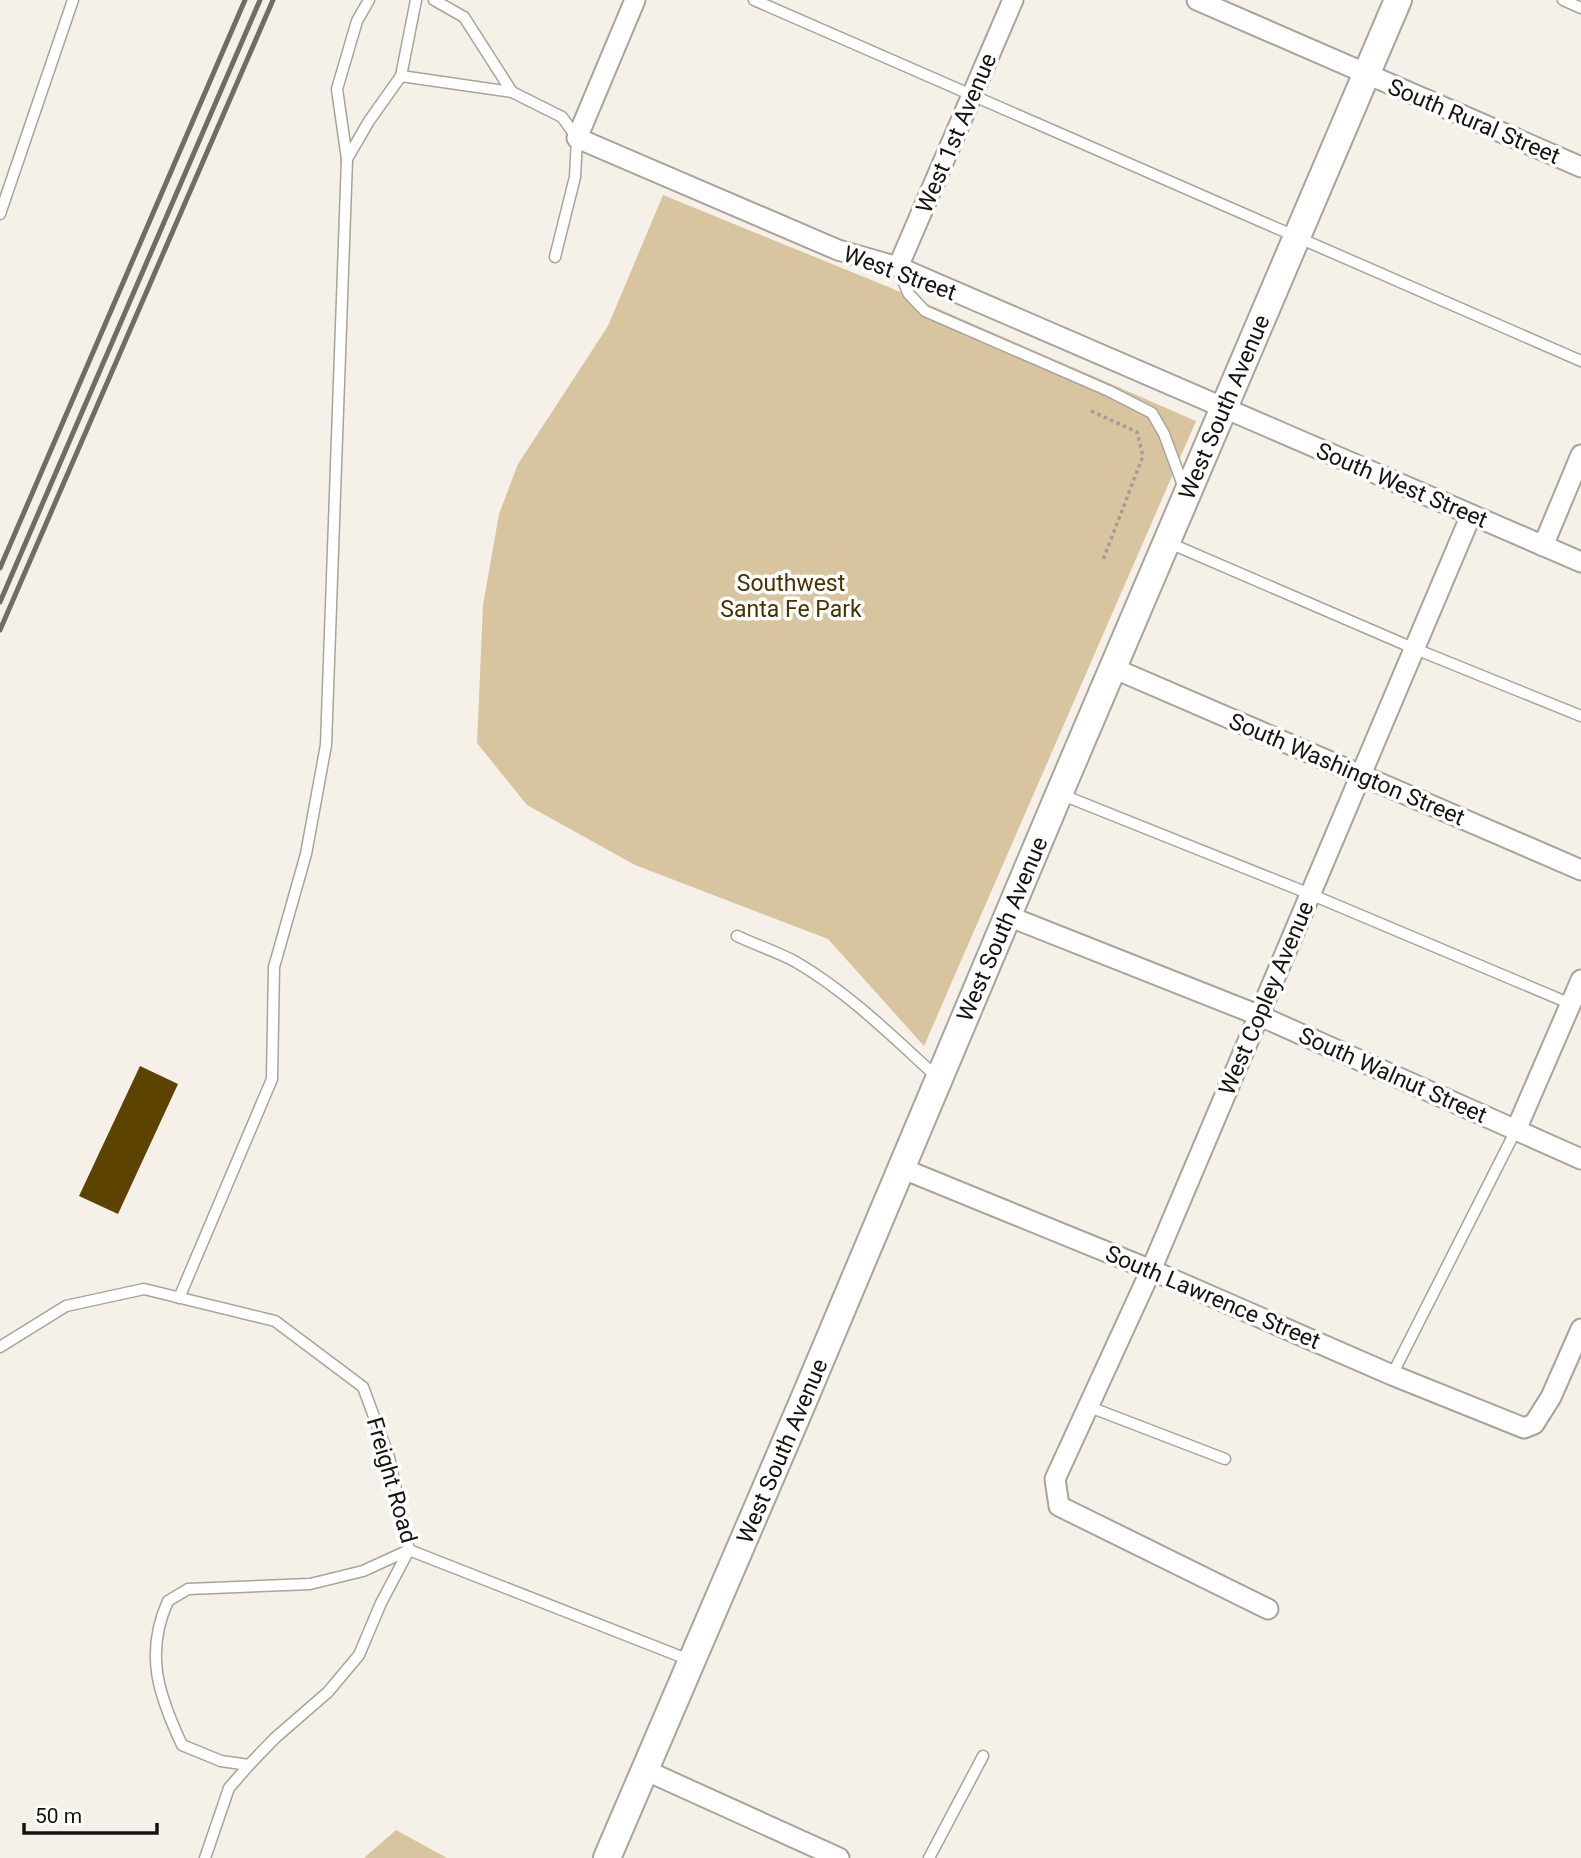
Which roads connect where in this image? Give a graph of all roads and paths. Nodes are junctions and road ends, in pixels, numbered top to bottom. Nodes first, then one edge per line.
1 (74, 0) edge
2 (369, 0) edge
3 (416, 0) edge
4 (434, 0) edge
5 (635, 0) edge
6 (754, 0) edge
7 (1013, 0) edge
8 (1197, 0) edge
9 (1398, 0) edge
10 (1563, 0) edge
11 (1581, 8) edge
12 (1366, 75) junction
13 (401, 76) junction
14 (512, 92) junction
15 (972, 96) junction
16 (577, 138) junction
17 (347, 159) junction
18 (1581, 166) edge
19 (0, 214) edge
20 (1297, 238) junction
21 (555, 257) dead end
22 (898, 267) junction
23 (1581, 361) edge
24 (1224, 408) junction
25 (1091, 411) dead end
26 (1138, 427) dead end
27 (1130, 429) junction
28 (1581, 455) edge
29 (1186, 496) junction
30 (1471, 515) junction
31 (1167, 542) junction
32 (1543, 546) junction
33 (1103, 560) dead end
34 (1581, 562) edge
35 (1413, 648) junction
36 (1113, 668) junction
37 (1581, 716) edge
38 (1360, 774) junction
39 (1059, 794) junction
40 (1581, 870) edge
41 (1310, 894) junction
42 (1008, 916) junction
43 (737, 936) dead end
44 (1581, 980) edge
45 (1571, 1004) junction
46 (1258, 1015) junction
47 (939, 1078) junction
48 (1516, 1130) junction
49 (1581, 1159) edge
50 (901, 1168) junction
51 (1151, 1269) junction
52 (179, 1298) junction
53 (1581, 1329) edge
54 (0, 1347) edge
55 (1392, 1376) junction
56 (1087, 1406) junction
57 (1225, 1459) dead end
58 (409, 1550) junction
59 (1268, 1609) dead end
60 (692, 1662) junction
61 (983, 1756) dead end
62 (249, 1765) junction
63 (645, 1770) junction
64 (205, 1858) edge
65 (607, 1858) edge
66 (839, 1858) edge
67 (929, 1858) edge

1 - 19 lane
2 - 17 lane
3 - 13 lane
4 - 14 lane
5 - 16 street
6 - 15 lane
7 - 15 street, West 1st Avenue
8 - 12 street, South Rural Street
9 - 12 main road, West South Avenue
10 - 11 lane
12 - 18 street, South Rural Street
12 - 20 main road, West South Avenue
13 - 14 lane, West Street
13 - 17 lane
14 - 16 lane, West Street
15 - 20 lane
15 - 22 street, West 1st Avenue
16 - 21 lane
16 - 22 street, West Street
17 - 52 lane
20 - 23 lane
20 - 24 main road, West South Avenue
22 - 24 street, West Street
22 - 29 lane
24 - 29 main road, West South Avenue
24 - 30 street, South West Street
25 - 27 path
26 - 27 path
27 - 33 path
28 - 32 street
29 - 31 main road, West South Avenue
30 - 32 street, South West Street
30 - 35 street, West Copley Avenue
31 - 35 lane
31 - 36 main road, West South Avenue
32 - 34 street, South West Street
35 - 37 lane
35 - 38 street, West Copley Avenue
36 - 38 street, South Washington Street
36 - 39 main road, West South Avenue
38 - 40 street, South Washington Street
38 - 41 street, West Copley Avenue
39 - 41 lane
39 - 42 main road, West South Avenue
41 - 45 lane
41 - 46 street, West Copley Avenue
42 - 46 street, South Walnut Street
42 - 47 main road, West South Avenue
43 - 47 lane
44 - 45 street
45 - 48 street
46 - 48 street, South Walnut Street
46 - 51 street, West Copley Avenue
47 - 50 main road, West South Avenue
48 - 49 street, South Walnut Street
48 - 55 lane
50 - 51 street, South Lawrence Street
50 - 60 main road, West South Avenue
51 - 55 street, South Lawrence Street
51 - 56 street, West Copley Avenue
52 - 54 lane, Freight Road
52 - 58 lane, Freight Road
53 - 55 street, South Lawrence Street
56 - 57 lane
56 - 59 street, West Copley Avenue
58 - 60 lane, Freight Road
58 - 62 lane
58 - 62 lane
60 - 63 main road, West South Avenue
61 - 67 lane
62 - 64 lane
63 - 65 main road, West South Avenue
63 - 66 street

